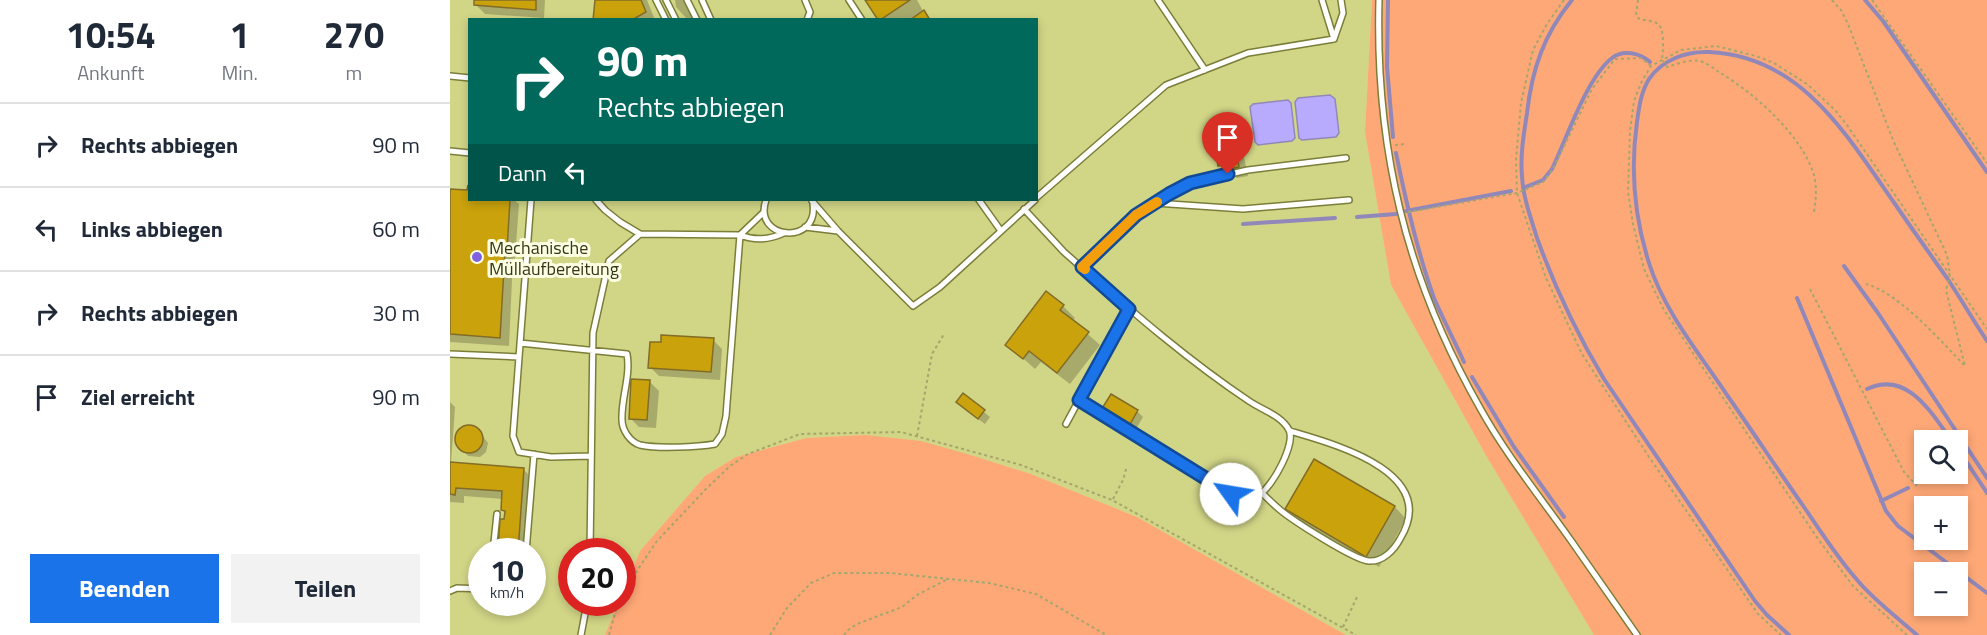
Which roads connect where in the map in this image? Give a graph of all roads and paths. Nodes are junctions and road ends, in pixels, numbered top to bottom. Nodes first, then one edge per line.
1 (656, 0) edge
2 (666, 0) edge
3 (687, 0) edge
4 (702, 0) edge
5 (805, 0) edge
6 (849, 0) edge
7 (1158, 0) edge
8 (1322, 0) edge
9 (1341, 0) edge
10 (1379, 0) edge
11 (1564, 0) edge
12 (1638, 0) edge
13 (1832, 0) edge
14 (1872, 0) edge
15 (665, 18) edge
16 (675, 18) edge
17 (696, 18) edge
18 (710, 18) edge
19 (808, 18) edge
20 (861, 18) edge
21 (1334, 39) junction
22 (1664, 62) junction
23 (1651, 66) junction
24 (1205, 70) junction
25 (450, 76) edge
26 (468, 78) edge
27 (450, 151) edge
28 (468, 153) edge
29 (1346, 158) dead end
30 (1987, 163) edge
31 (1517, 193) junction
32 (1038, 197) edge
33 (1349, 200) dead end
34 (531, 201) edge
35 (597, 201) edge
36 (766, 201) edge
37 (812, 201) edge
38 (813, 201) edge
39 (980, 201) edge
40 (1034, 201) edge
41 (1155, 203) junction
42 (1024, 210) junction
43 (764, 212) junction
44 (1814, 212) dead end
45 (1401, 214) junction
46 (806, 227) junction
47 (838, 231) junction
48 (1000, 231) junction
49 (784, 233) junction
50 (640, 234) junction
51 (740, 235) junction
52 (1082, 267) junction
53 (1950, 274) junction
54 (1866, 284) dead end
55 (1810, 289) dead end
56 (1129, 309) junction
57 (1987, 329) edge
58 (944, 334) dead end
59 (520, 343) junction
60 (593, 350) junction
61 (450, 354) edge
62 (519, 357) junction
63 (1079, 400) junction
64 (1066, 424) dead end
65 (1290, 431) junction
66 (917, 436) junction
67 (534, 454) junction
68 (591, 456) junction
69 (1127, 466) dead end
70 (1919, 488) dead end
71 (1262, 493) junction
72 (1112, 500) junction
73 (497, 514) dead end
74 (494, 538) edge
75 (527, 538) edge
76 (590, 538) edge
77 (636, 569) edge
78 (946, 580) junction
79 (468, 588) edge
80 (450, 591) edge
81 (1357, 597) dead end
82 (585, 616) edge
83 (614, 616) edge
84 (1343, 627) junction
85 (581, 635) edge
86 (609, 635) edge
87 (770, 635) edge
88 (844, 635) edge
89 (1106, 635) edge
90 (1356, 635) edge
91 (1637, 635) edge
92 (1781, 635) edge
93 (1907, 635) edge

1 - 15 lane
2 - 16 lane
3 - 17 lane
4 - 18 lane
5 - 19 lane
6 - 20 lane
7 - 24 lane
8 - 21 lane
9 - 21 lane
10 - 45 lane
11 - 31 path
12 - 22 path
13 - 53 path
14 - 30 path
21 - 24 lane
22 - 23 path
22 - 44 path
22 - 53 path
23 - 31 path
23 - 93 path
24 - 32 lane
25 - 26 lane
27 - 28 lane
29 - 41 lane
31 - 45 path
31 - 92 path
33 - 41 lane
34 - 59 lane
35 - 50 lane
36 - 43 lane
37 - 46 lane
38 - 47 lane
39 - 48 lane
40 - 42 lane
41 - 52 lane
42 - 48 lane
42 - 52 lane
43 - 49 lane
43 - 51 lane
45 - 91 lane
46 - 47 lane
46 - 49 lane
47 - 48 lane
49 - 51 lane
50 - 51 lane
50 - 60 lane
51 - 60 lane
52 - 56 lane
53 - 54 path
53 - 57 path
55 - 70 path
56 - 63 lane
56 - 65 lane
58 - 66 path
59 - 60 lane
59 - 62 lane
60 - 68 lane
61 - 62 lane
62 - 67 lane
63 - 64 lane
63 - 71 lane
65 - 71 lane
65 - 71 lane
66 - 72 path
66 - 77 path
67 - 68 lane
67 - 75 lane
68 - 76 lane
69 - 72 path
72 - 84 path
73 - 74 lane
78 - 87 path
78 - 88 path
78 - 89 path
79 - 80 lane
81 - 84 path
82 - 85 lane
83 - 86 path
84 - 90 path

